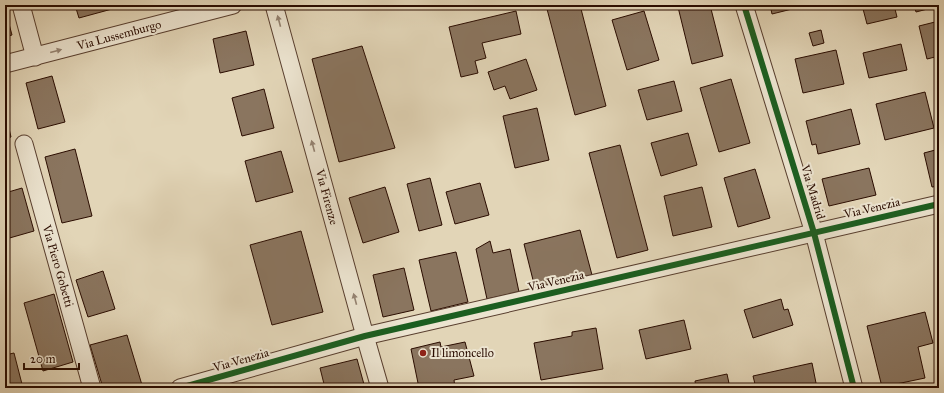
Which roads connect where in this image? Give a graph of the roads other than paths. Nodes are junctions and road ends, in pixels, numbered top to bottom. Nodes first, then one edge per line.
1 (21, 5) edge
2 (233, 5) edge
3 (274, 5) edge
4 (744, 5) edge
5 (35, 56) junction
6 (5, 64) edge
7 (24, 144) dead end
8 (939, 204) edge
9 (814, 233) junction
10 (365, 336) junction
11 (92, 388) edge
12 (180, 388) edge
13 (380, 388) edge
14 (854, 388) edge

1 - 5 street
5 -> 2 street, Via Lussemburgo
10 -> 3 street, Via Firenze
4 - 9 street, Via Madrid
5 - 6 street, Via Lussemburgo
7 - 11 street, Via Piero Gobetti
8 - 9 street, Via Venezia
9 - 10 street, Via Venezia
9 - 14 street, Via Madrid
10 - 12 street, Via Venezia
10 - 13 street, Via Firenze

